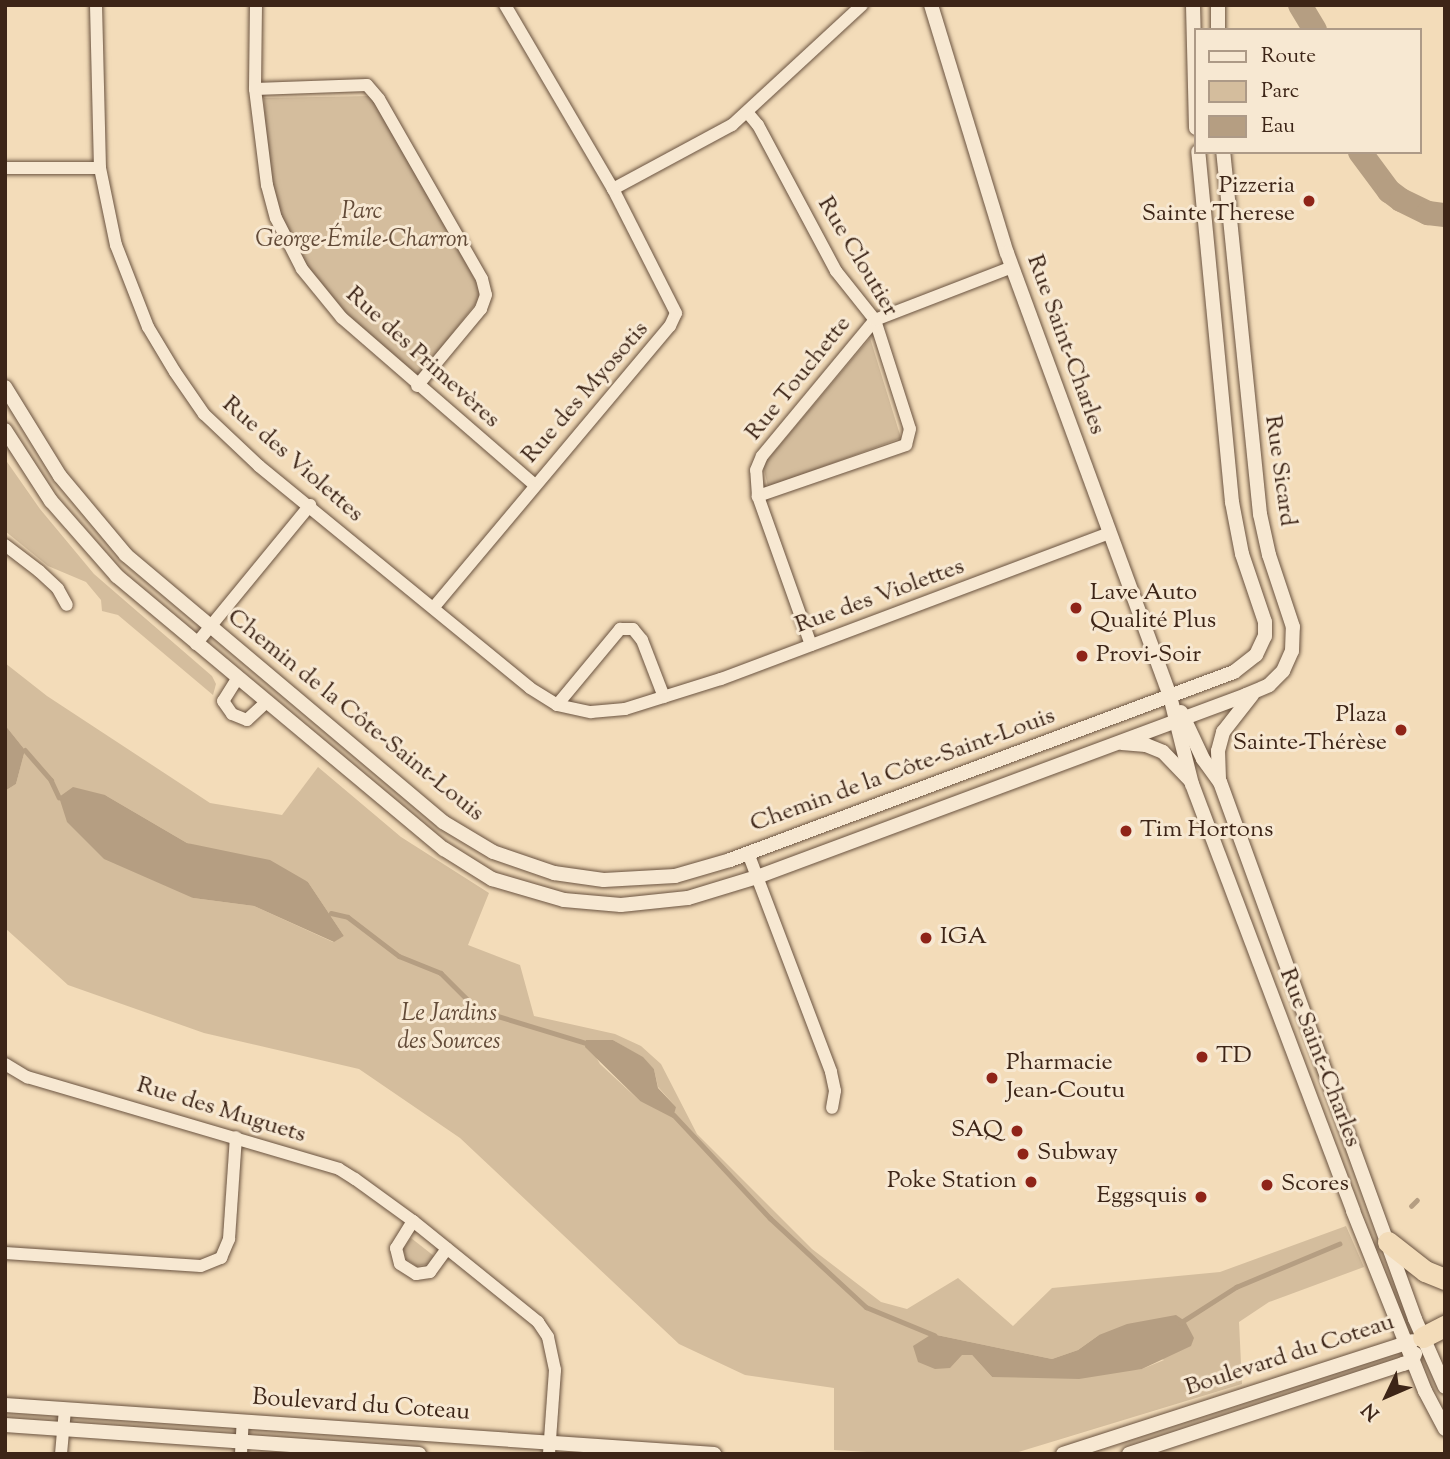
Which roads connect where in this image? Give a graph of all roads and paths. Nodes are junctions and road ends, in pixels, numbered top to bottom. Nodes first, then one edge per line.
1 (96, 5) edge
2 (256, 5) edge
3 (505, 5) edge
4 (862, 5) edge
5 (931, 5) edge
6 (1193, 5) edge
7 (1218, 5) edge
8 (1218, 28) edge
9 (1194, 46) edge
10 (255, 89) junction
11 (747, 112) junction
12 (1198, 154) edge
13 (1223, 154) edge
14 (5, 168) edge
15 (100, 168) junction
16 (613, 189) junction
17 (1226, 206) junction
18 (1203, 209) junction
19 (1012, 267) junction
20 (875, 320) junction
21 (416, 386) junction
22 (5, 387) edge
23 (1247, 405) junction
24 (1223, 407) junction
25 (5, 430) edge
26 (535, 485) junction
27 (758, 496) junction
28 (310, 505) junction
29 (1109, 533) junction
30 (5, 545) edge
31 (67, 605) dead end
32 (434, 607) junction
33 (210, 627) junction
34 (195, 644) junction
35 (811, 645) junction
36 (237, 679) junction
37 (1255, 692) junction
38 (1170, 696) junction
39 (664, 697) junction
40 (266, 702) junction
41 (556, 705) junction
42 (1180, 719) junction
43 (1117, 742) junction
44 (1220, 782) junction
45 (1192, 784) junction
46 (924, 788) junction
47 (933, 811) junction
48 (748, 853) junction
49 (757, 877) junction
50 (580, 878) junction
51 (579, 902) junction
52 (1277, 941) junction
53 (1254, 949) junction
54 (1284, 962) junction
55 (1261, 970) junction
56 (5, 1064) edge
57 (832, 1108) dead end
58 (236, 1137) junction
59 (414, 1221) junction
60 (1388, 1242) junction
61 (447, 1249) junction
62 (5, 1253) edge
63 (1445, 1279) edge
64 (1445, 1326) edge
65 (1414, 1340) junction
66 (1412, 1361) junction
67 (1445, 1387) edge
68 (5, 1405) edge
69 (65, 1409) junction
70 (243, 1421) junction
71 (5, 1425) edge
72 (63, 1429) junction
73 (1445, 1429) edge
74 (1124, 1435) junction
75 (241, 1447) edge
76 (549, 1448) edge
77 (690, 1453) edge
78 (61, 1454) edge
79 (419, 1454) edge
80 (712, 1454) edge
81 (1063, 1454) edge
82 (1130, 1454) edge

1 - 15 street, Rue des Violettes
2 - 10 street, Rue des Primevères
3 - 16 street, Rue des Myosotis
4 - 11 street
5 - 19 street, Rue Saint-Charles
6 - 9 street
7 - 8 street
10 - 21 street, Rue des Primevères
10 - 21 street
11 - 16 street
11 - 20 street, Rue Cloutier
12 - 18 street, Rue Sicard
13 - 17 street, Rue Sicard
14 - 15 street
15 - 28 street, Rue des Violettes
16 - 26 street, Rue des Myosotis
17 - 18 street
17 - 23 street, Rue Sicard
18 - 24 street, Rue Sicard
19 - 20 street, Rue Touchette
19 - 29 street, Rue Saint-Charles
20 - 27 street, Rue Touchette
20 - 27 street, Rue Cloutier
21 - 26 street, Rue des Primevères
22 - 33 street, Chemin de la Côte-Saint-Louis
23 - 24 street
23 - 37 street, Rue Sicard
24 - 38 street, Rue Sicard
25 - 34 street, Chemin de la Côte-Saint-Louis
26 - 32 street, Rue des Myosotis
27 - 35 street, Rue Touchette
28 - 32 street, Rue des Violettes
28 - 33 street
29 - 35 street, Rue des Violettes
29 - 38 street, Rue Saint-Charles
30 - 31 street
32 - 41 street, Rue des Violettes
33 - 34 street
33 - 50 street, Chemin de la Côte-Saint-Louis
34 - 36 street, Chemin de la Côte-Saint-Louis
35 - 39 street, Rue des Violettes
36 - 40 street, Chemin de la Côte-Saint-Louis
36 - 40 street, Chemin de la Côte-Saint-Louis
37 - 42 street, Rue Sicard
37 - 44 street
38 - 42 street, Rue Saint-Charles
38 - 46 street, Chemin de la Côte-Saint-Louis
39 - 41 street, Rue des Violettes
39 - 41 street
40 - 51 street, Chemin de la Côte-Saint-Louis
42 - 43 street, Chemin de la Côte-Saint-Louis
42 - 44 street, Rue Saint-Charles
42 - 45 street, Rue Saint-Charles
43 - 45 street
43 - 47 street, Chemin de la Côte-Saint-Louis
44 - 52 street, Rue Saint-Charles
45 - 53 street, Rue Saint-Charles
46 - 47 street
46 - 48 street, Chemin de la Côte-Saint-Louis
47 - 49 street, Chemin de la Côte-Saint-Louis
48 - 49 street
48 - 50 street, Chemin de la Côte-Saint-Louis
49 - 51 street, Chemin de la Côte-Saint-Louis
49 - 57 street
50 - 51 street
52 - 53 street
52 - 54 street, Rue Saint-Charles
53 - 55 street, Rue Saint-Charles
54 - 55 street
54 - 60 street, Rue Saint-Charles
55 - 65 street, Rue Saint-Charles
56 - 58 street, Rue des Muguets
58 - 59 street, Rue des Muguets
58 - 62 street
59 - 61 street, Rue des Muguets
59 - 61 street
60 - 63 highway
60 - 65 street, Rue Saint-Charles
61 - 76 street, Rue des Muguets
64 - 65 highway
65 - 66 street, Boulevard du Coteau
65 - 67 street, Rue Saint-Charles
65 - 74 street, Boulevard du Coteau
66 - 73 street
66 - 82 street, Boulevard du Coteau
68 - 69 street, Boulevard du Coteau
69 - 70 street, Boulevard du Coteau
69 - 72 street
70 - 75 street
70 - 76 street, Boulevard du Coteau
71 - 72 street, Boulevard du Coteau
72 - 75 street, Boulevard du Coteau
72 - 78 street
74 - 81 street, Boulevard du Coteau
74 - 82 street
75 - 79 street, Boulevard du Coteau
76 - 77 street, Boulevard du Coteau
77 - 80 street, Boulevard du Coteau

